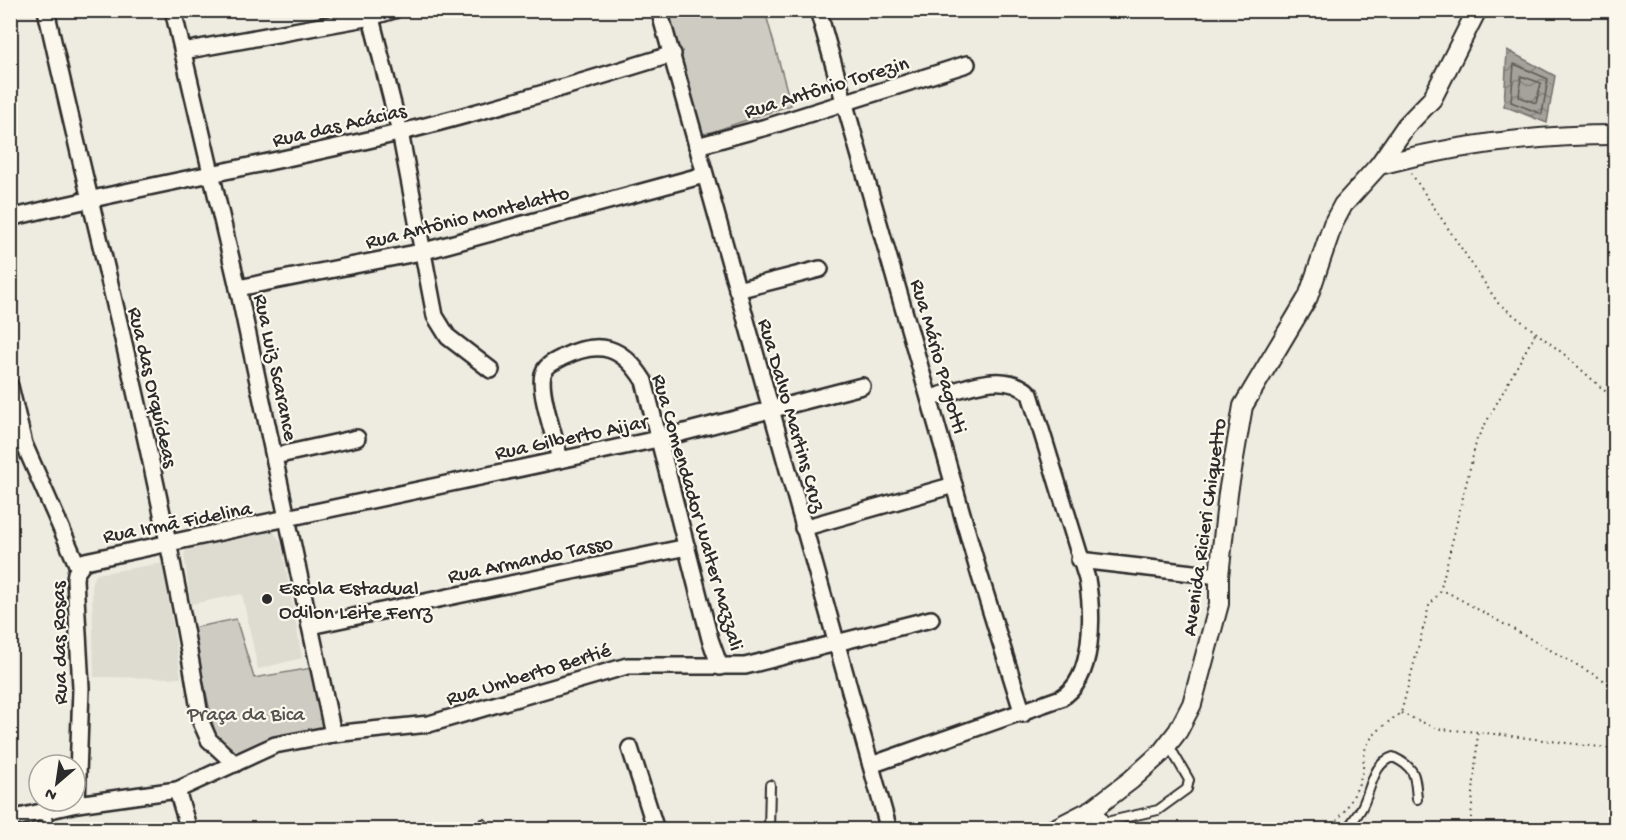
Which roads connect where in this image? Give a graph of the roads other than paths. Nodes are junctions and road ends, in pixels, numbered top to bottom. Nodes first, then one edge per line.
1 (46, 10) edge
2 (173, 10) edge
3 (394, 10) edge
4 (659, 10) edge
5 (818, 10) edge
6 (1477, 10) edge
7 (370, 14) edge
8 (183, 51) junction
9 (673, 54) junction
10 (967, 64) dead end
11 (845, 102) junction
12 (1406, 126) junction
13 (400, 132) junction
14 (1616, 135) edge
15 (697, 146) junction
16 (1420, 155) junction
17 (1380, 165) junction
18 (212, 173) junction
19 (704, 175) junction
20 (88, 199) junction
21 (10, 218) edge
22 (421, 252) junction
23 (820, 269) dead end
24 (238, 288) junction
25 (736, 291) junction
26 (491, 370) dead end
27 (10, 386) edge
28 (862, 386) dead end
29 (930, 398) junction
30 (770, 410) junction
31 (357, 438) dead end
32 (658, 439) junction
33 (17, 445) edge
34 (274, 456) junction
35 (560, 460) junction
36 (954, 485) junction
37 (288, 520) junction
38 (803, 528) junction
39 (170, 544) junction
40 (687, 547) junction
41 (1078, 560) junction
42 (79, 569) junction
43 (1219, 576) junction
44 (931, 619) dead end
45 (310, 626) junction
46 (837, 644) junction
47 (720, 667) junction
48 (1023, 714) junction
49 (333, 734) junction
50 (1168, 744) junction
51 (630, 748) dead end
52 (79, 753) edge
53 (235, 764) junction
54 (871, 765) junction
55 (770, 785) dead end
56 (177, 790) junction
57 (1417, 799) dead end
58 (87, 803) edge
59 (36, 813) edge
60 (46, 813) edge
61 (10, 819) edge
62 (1100, 821) edge
63 (50, 830) edge
64 (189, 830) edge
65 (656, 830) edge
66 (769, 830) edge
67 (889, 830) edge
68 (1052, 830) edge
69 (1347, 830) edge

1 - 20 street, Rua das Orquídeas
2 - 8 street, Rua Luiz Scarance
3 - 7 street
4 - 9 street, Rua Dalvo Martins Cruz
5 - 11 street, Rua Mário Pagotti
6 - 12 street, Avenida Ricieri Chiquetto
7 - 8 street
7 - 13 street
8 - 18 street, Rua Luiz Scarance
9 - 13 street, Rua das Acácias
9 - 15 street, Rua Dalvo Martins Cruz
10 - 11 street, Rua Antônio Torezin
11 - 15 street, Rua Antônio Torezin
11 - 29 street, Rua Mário Pagotti
12 - 16 street
12 - 17 street, Avenida Ricieri Chiquetto
13 - 18 street, Rua das Acácias
13 - 22 street
14 - 16 street
15 - 19 street, Rua Dalvo Martins Cruz
16 - 17 street
17 - 43 street, Avenida Ricieri Chiquetto
18 - 20 street, Rua das Acácias
18 - 24 street, Rua Luiz Scarance
19 - 22 street, Rua Antônio Montelatto
19 - 25 street, Rua Dalvo Martins Cruz
20 - 21 street, Rua das Acácias
20 - 39 street, Rua das Orquídeas
22 - 24 street, Rua Antônio Montelatto
22 - 26 street
23 - 25 street
24 - 34 street, Rua Luiz Scarance
25 - 30 street, Rua Dalvo Martins Cruz
27 - 33 street, Rua das Rosas
28 - 30 street, Rua Gilberto Aijar
29 - 36 street, Rua Mário Pagotti
29 - 41 street
30 - 32 street, Rua Gilberto Aijar
30 - 38 street, Rua Dalvo Martins Cruz
31 - 34 street
32 - 35 street, Rua Gilberto Aijar
32 - 35 street, Rua Comendador Walter Mazzali
32 - 40 street, Rua Comendador Walter Mazzali
33 - 42 street, Rua das Rosas
34 - 37 street, Rua Luiz Scarance
35 - 37 street, Rua Gilberto Aijar
36 - 38 street
36 - 48 street, Rua Mário Pagotti
37 - 39 street, Rua Irmã Fidelina
37 - 45 street, Rua Luiz Scarance
38 - 46 street, Rua Dalvo Martins Cruz
39 - 42 street, Rua Irmã Fidelina
39 - 53 street, Rua das Orquídeas
40 - 45 street, Rua Armando Tasso
40 - 47 street, Rua Comendador Walter Mazzali
41 - 43 street
41 - 48 street
42 - 52 street, Rua das Rosas
43 - 50 street, Avenida Ricieri Chiquetto
44 - 46 street, Rua Umberto Bertié
45 - 49 street, Rua Luiz Scarance
46 - 47 street, Rua Umberto Bertié
46 - 54 street, Rua Dalvo Martins Cruz
47 - 49 street, Rua Umberto Bertié
48 - 54 street
49 - 53 street, Rua Umberto Bertié
50 - 62 street, Avenida Ricieri Chiquetto
50 - 62 lane
51 - 65 street
53 - 56 street, Rua Umberto Bertié
54 - 67 street, Rua Dalvo Martins Cruz
55 - 66 lane
56 - 58 street, Rua Umberto Bertié
56 - 64 street
57 - 69 lane
59 - 61 street, Rua Umberto Bertié
60 - 63 lane
62 - 68 street, Avenida Ricieri Chiquetto

